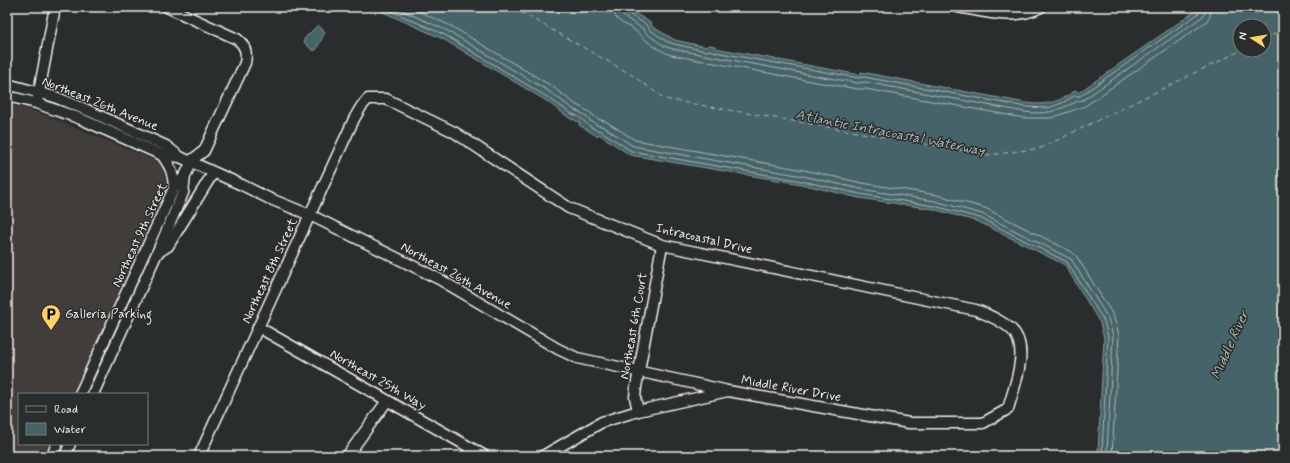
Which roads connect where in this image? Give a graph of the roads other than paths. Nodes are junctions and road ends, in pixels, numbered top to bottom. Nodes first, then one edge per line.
1 (55, 7) edge
2 (167, 7) edge
3 (958, 7) edge
4 (1041, 7) edge
5 (7, 84) edge
6 (39, 92) junction
7 (7, 96) edge
8 (368, 99) joint
9 (36, 103) junction
10 (162, 155) junction
11 (180, 158) junction
12 (192, 163) junction
13 (213, 172) junction
14 (185, 176) junction
15 (174, 188) junction
16 (310, 215) junction
17 (662, 245) junction
18 (157, 253) junction
19 (258, 327) junction
20 (638, 372) junction
21 (1018, 375) joint
22 (728, 391) junction
23 (80, 393) edge
24 (93, 393) edge
25 (387, 401) junction
26 (638, 411) junction
27 (57, 445) edge
28 (70, 445) edge
29 (52, 456) edge
30 (65, 456) edge
31 (200, 456) edge
32 (347, 456) edge
33 (485, 456) edge
34 (543, 456) edge

1 - 6 street
2 - 12 street, Northeast 9th Street
3 - 4 street
5 - 6 street, Northeast 26th Avenue
6 - 9 street
6 - 11 street, Northeast 26th Avenue
7 - 9 street, Northeast 26th Avenue
8 - 16 street, Northeast 8th Street
8 - 17 street, Intracoastal Drive
9 - 10 street, Northeast 26th Avenue
10 - 11 street, Northeast 26th Avenue
10 - 15 street
11 - 12 street, Northeast 26th Avenue
12 - 13 street, Northeast 26th Avenue
12 - 14 street, Northeast 9th Street
13 - 16 street, Northeast 26th Avenue
13 - 18 street, Northeast 9th Street
14 - 15 street, Northeast 9th Street
14 - 18 street, Northeast 9th Street
15 - 23 street, Northeast 9th Street
16 - 19 street, Northeast 8th Street
16 - 20 street, Northeast 26th Avenue
17 - 20 street, Northeast 6th Court
17 - 21 street, Intracoastal Drive
18 - 24 street, Northeast 9th Street
19 - 25 street, Northeast 25th Way
19 - 31 street, Northeast 8th Street
20 - 22 street, Northeast 26th Avenue
20 - 26 street, Northeast 6th Court
21 - 22 street, Middle River Drive
22 - 26 street, Middle River Drive
25 - 32 street
25 - 33 street, Northeast 25th Way
26 - 34 street, Middle River Drive
27 - 29 street
28 - 30 street

